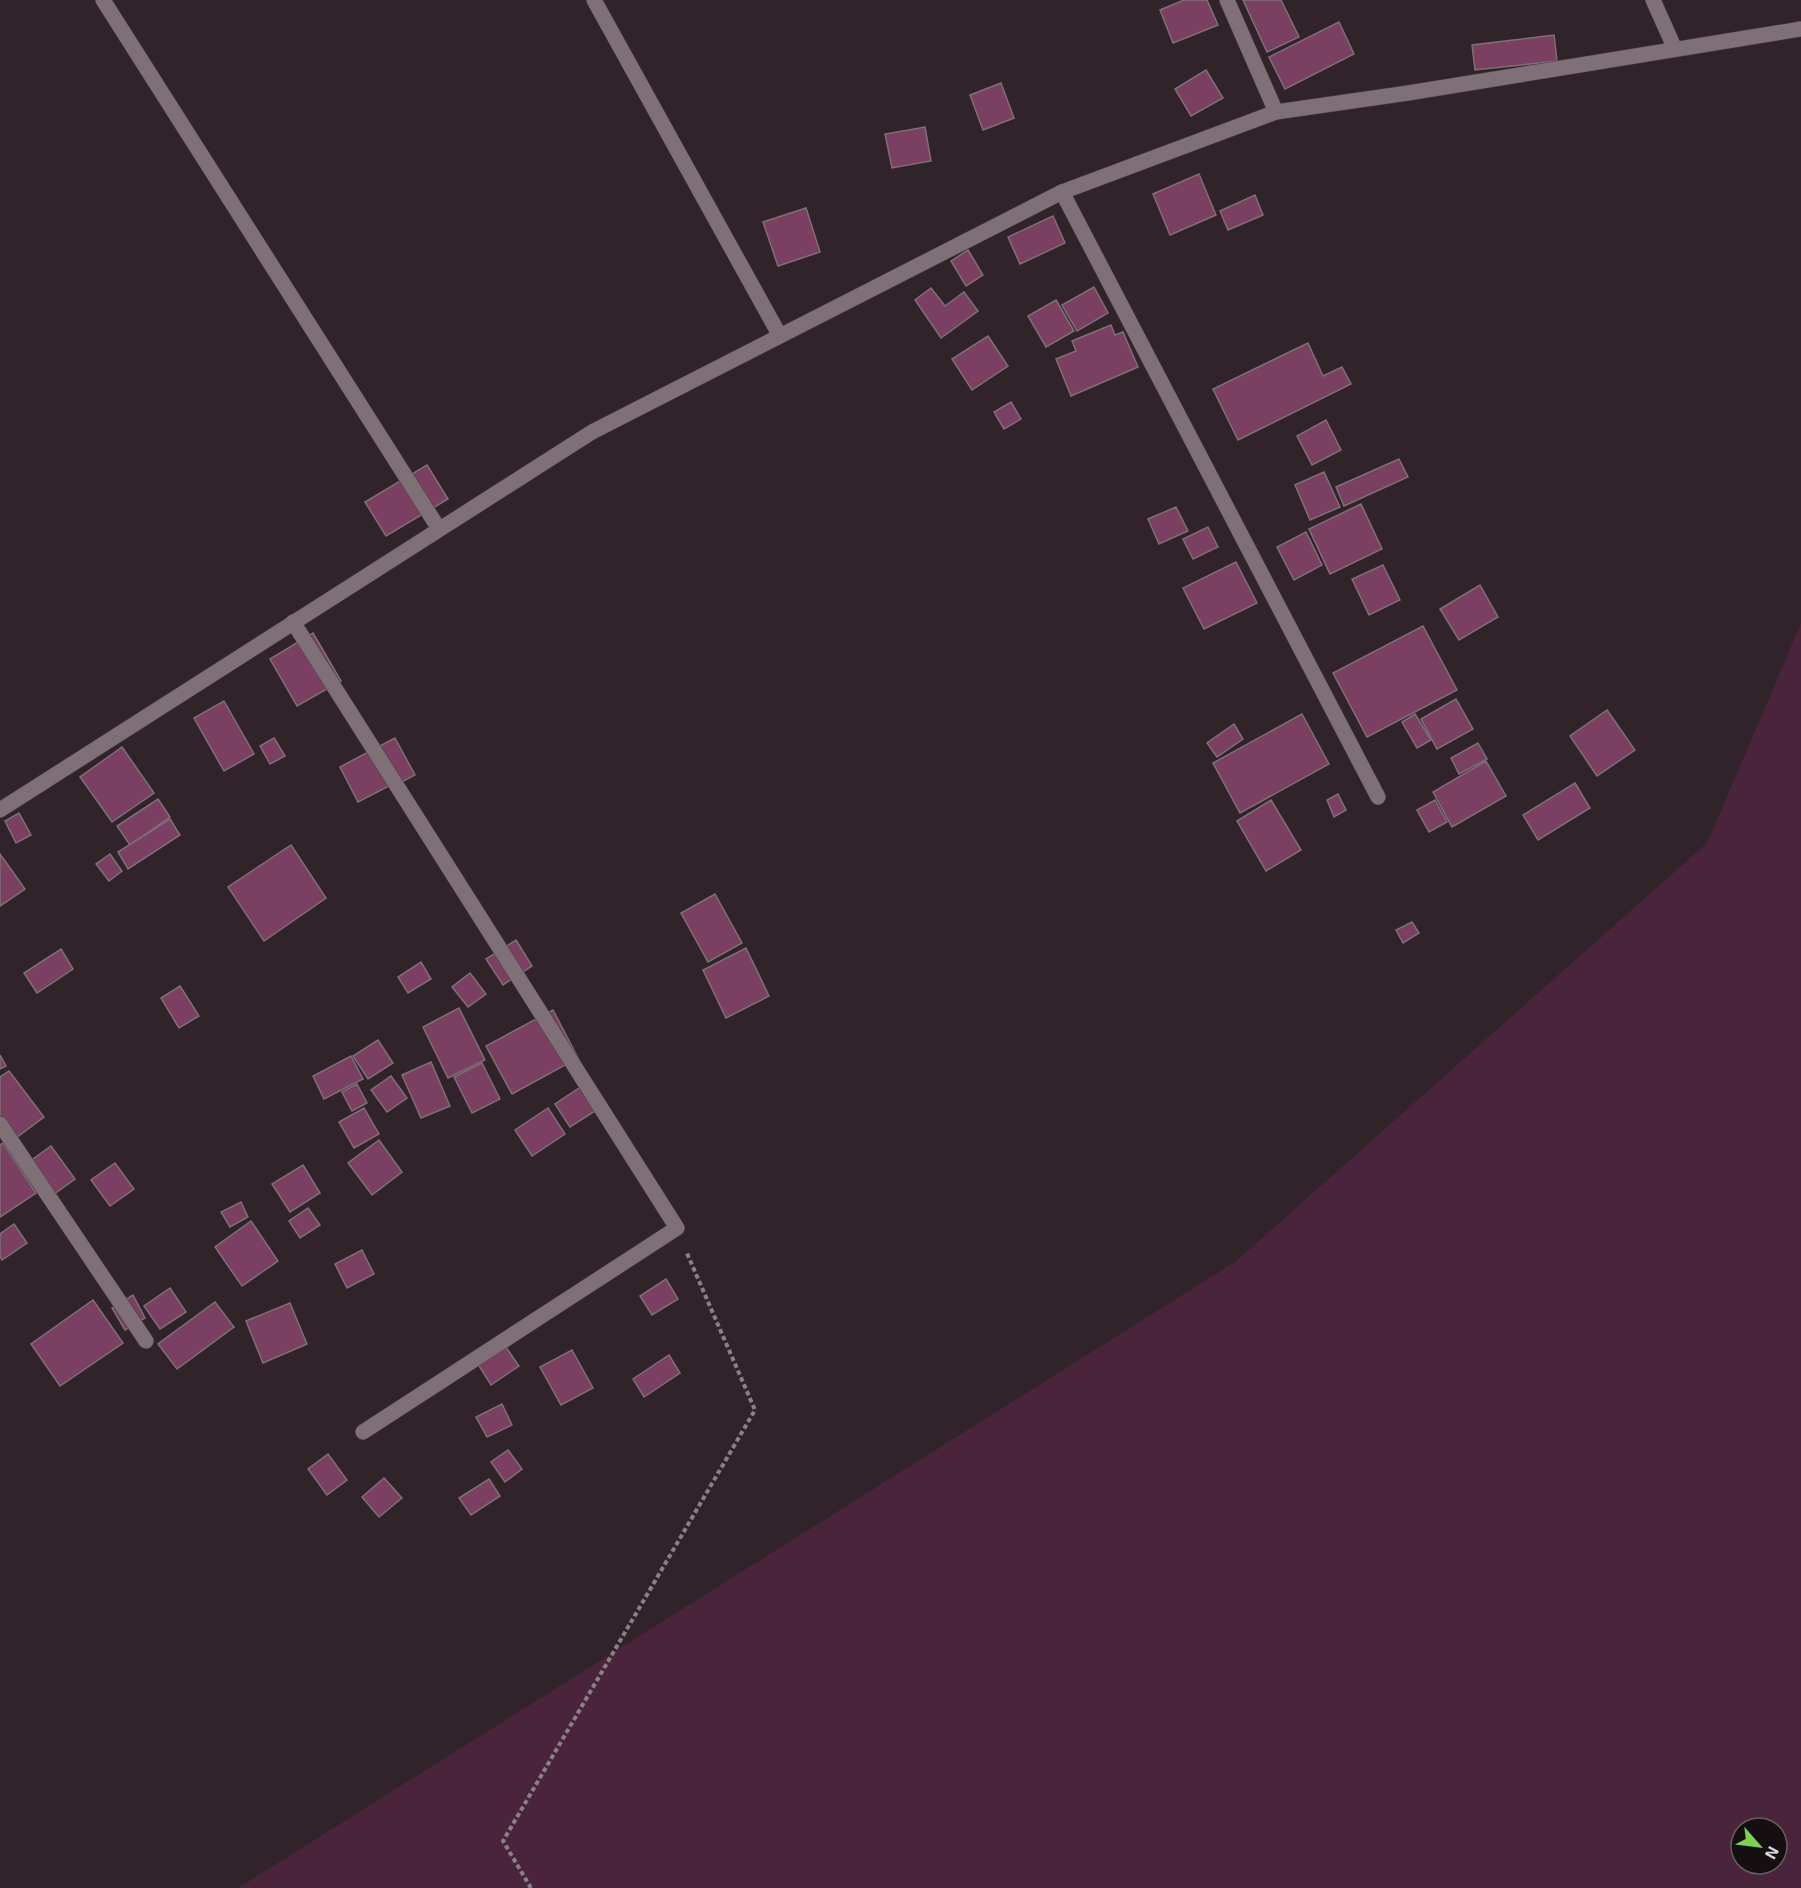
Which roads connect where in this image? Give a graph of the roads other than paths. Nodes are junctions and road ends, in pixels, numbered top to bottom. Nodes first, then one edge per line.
1 (103, 0) edge
2 (594, 0) edge
3 (1227, 0) edge
4 (1653, 0) edge
5 (1801, 28) edge
6 (1675, 50) junction
7 (1276, 112) junction
8 (1062, 192) junction
9 (780, 336) junction
10 (439, 530) junction
11 (293, 622) junction
12 (1378, 797) dead end
13 (0, 810) edge
14 (0, 1124) edge
15 (146, 1341) dead end
16 (363, 1432) dead end

1 - 10 street
2 - 9 street
3 - 7 street
4 - 6 street
5 - 6 street
6 - 7 street
7 - 8 street
8 - 9 street
8 - 12 street
9 - 10 street
10 - 11 street
11 - 13 street
11 - 16 street
14 - 15 street

